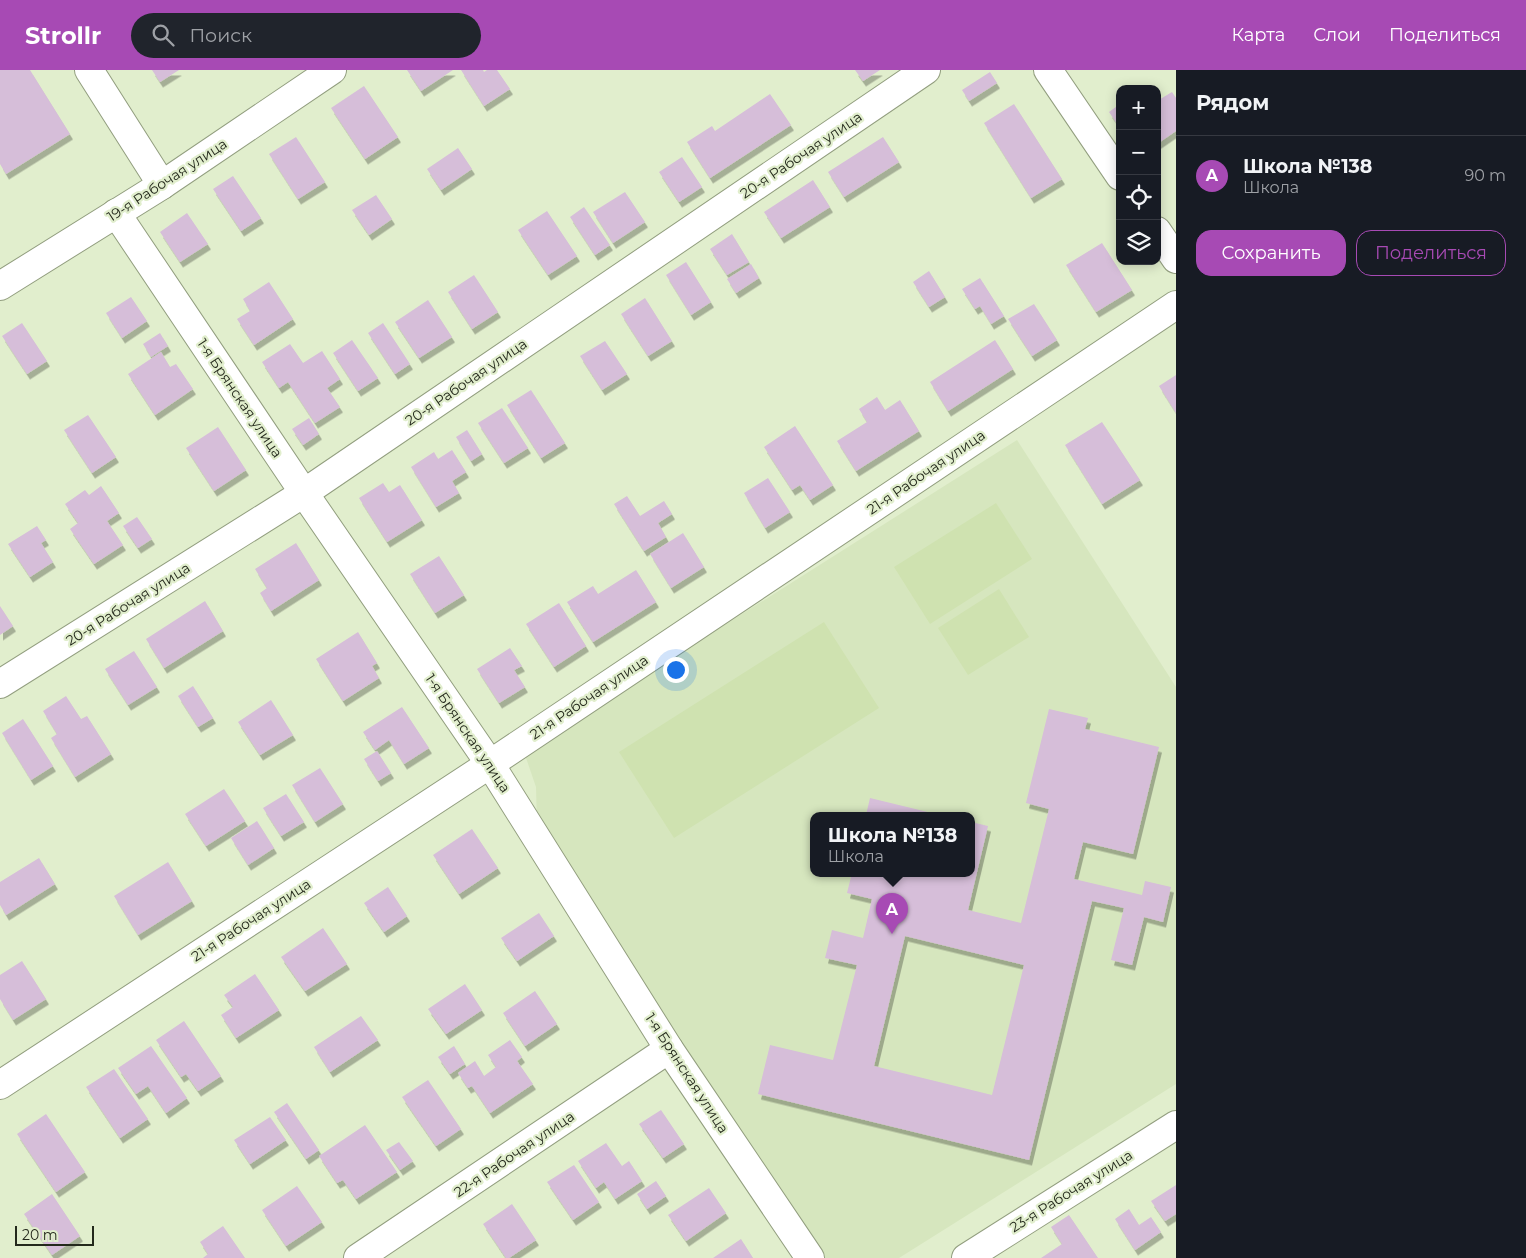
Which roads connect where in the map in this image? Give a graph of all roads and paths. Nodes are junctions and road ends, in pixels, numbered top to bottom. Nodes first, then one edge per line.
1 (89, 70) edge
2 (332, 70) edge
3 (926, 70) edge
4 (1048, 70) edge
5 (1119, 175) edge
6 (162, 185) junction
7 (116, 213) junction
8 (1161, 237) edge
9 (1176, 259) edge
10 (0, 286) edge
11 (1176, 305) edge
12 (304, 493) junction
13 (0, 684) edge
14 (490, 764) junction
15 (669, 1049) junction
16 (0, 1085) edge
17 (1176, 1125) edge
18 (358, 1258) edge
19 (810, 1258) edge
20 (966, 1258) edge

1 - 6 street
2 - 6 street, 19-я Рабочая улица
3 - 12 street, 20-я Рабочая улица
4 - 5 street
6 - 7 street, 19-я Рабочая улица
7 - 10 street, 19-я Рабочая улица
7 - 12 street, 1-я Брянская улица
8 - 9 street
11 - 14 street, 21-я Рабочая улица
12 - 13 street, 20-я Рабочая улица
12 - 14 street, 1-я Брянская улица
14 - 15 street, 1-я Брянская улица
14 - 16 street, 21-я Рабочая улица
15 - 18 street, 22-я Рабочая улица
15 - 19 street, 1-я Брянская улица
17 - 20 street, 23-я Рабочая улица

